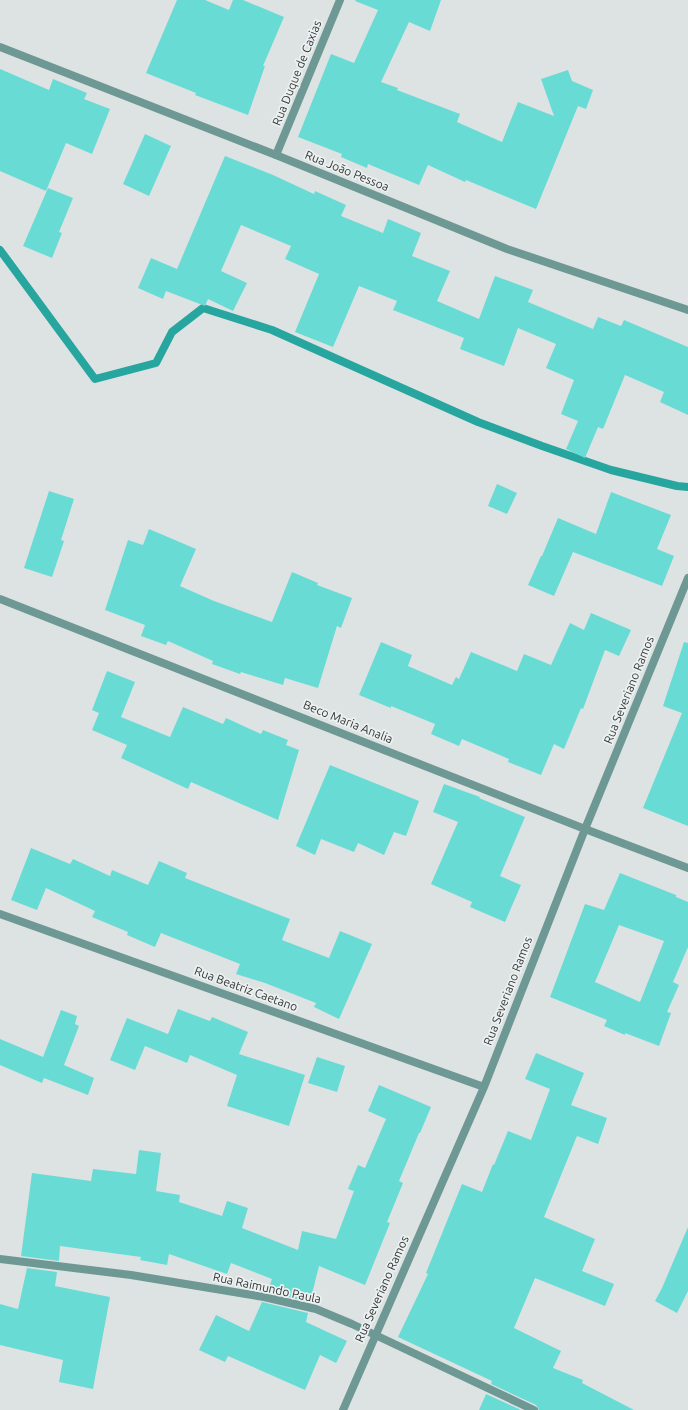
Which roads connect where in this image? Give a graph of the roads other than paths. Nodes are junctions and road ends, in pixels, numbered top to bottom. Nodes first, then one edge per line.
1 (340, 0) edge
2 (0, 47) edge
3 (276, 154) junction
4 (688, 310) edge
5 (688, 578) edge
6 (0, 598) edge
7 (585, 829) junction
8 (688, 868) edge
9 (0, 914) edge
10 (484, 1087) junction
11 (0, 1259) edge
12 (375, 1336) junction
13 (343, 1410) edge
14 (534, 1410) edge

1 - 3 street, Rua Duque de Caxias
2 - 3 street, Rua João Pessoa
3 - 4 street, Rua João Pessoa
5 - 7 street, Rua Severiano Ramos
6 - 7 street, Beco Maria Analia
7 - 8 street, Beco Maria Analia
7 - 10 street, Rua Severiano Ramos
9 - 10 street, Rua Beatriz Caetano
10 - 12 street, Rua Severiano Ramos
11 - 12 street, Rua Raimundo Paula
12 - 13 street, Rua Severiano Ramos
12 - 14 street, Rua Raimundo Paula

